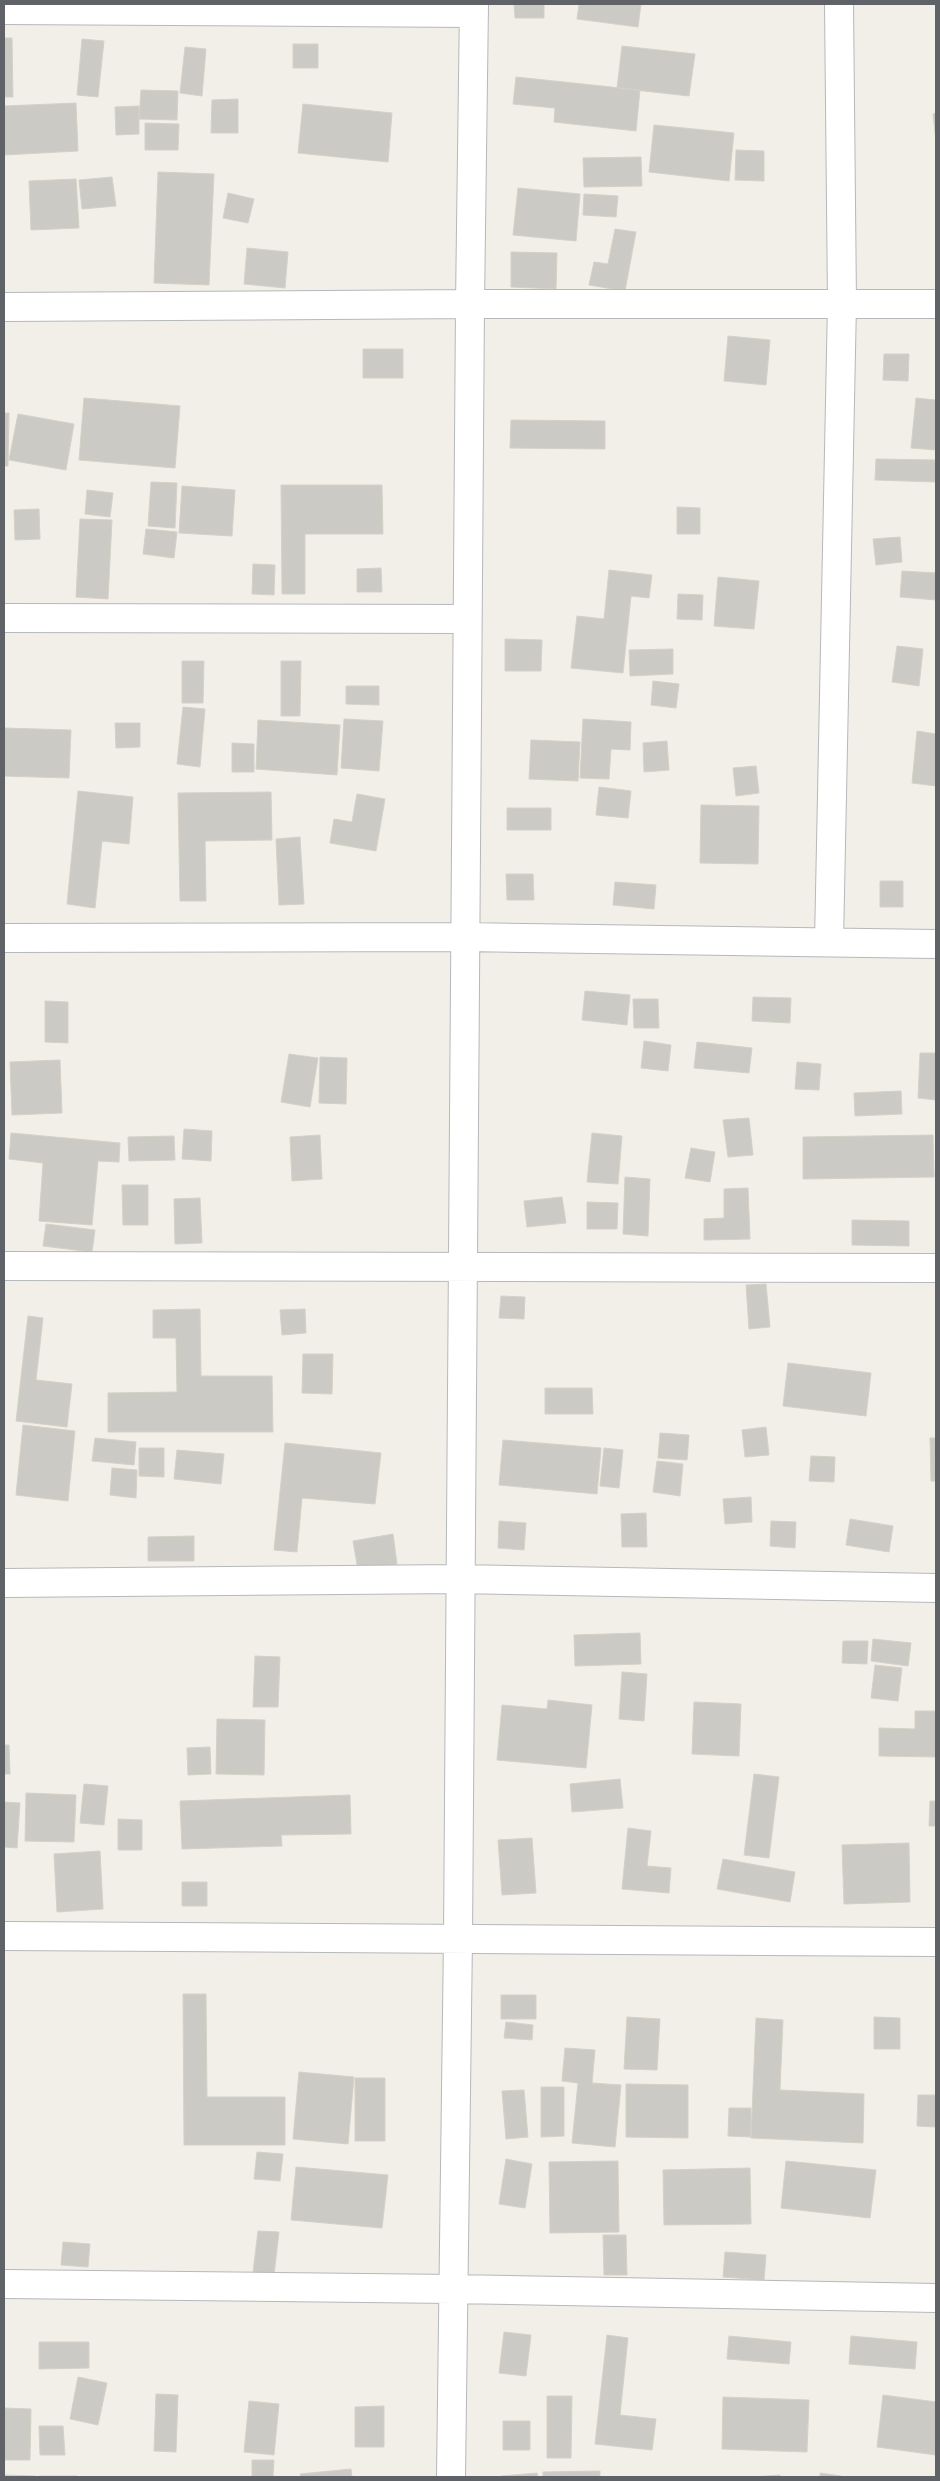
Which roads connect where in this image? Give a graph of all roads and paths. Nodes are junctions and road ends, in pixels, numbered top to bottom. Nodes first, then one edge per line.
1 (839, 4) edge
2 (474, 8) edge
3 (4, 10) edge
4 (842, 303) junction
5 (470, 304) junction
6 (936, 304) edge
7 (4, 307) edge
8 (4, 618) edge
9 (467, 619) junction
10 (464, 937) junction
11 (4, 938) edge
12 (829, 942) junction
13 (936, 944) edge
14 (4, 1266) edge
15 (462, 1266) junction
16 (936, 1268) edge
17 (459, 1579) junction
18 (4, 1583) edge
19 (936, 1588) edge
20 (4, 1936) edge
21 (458, 1937) junction
22 (936, 1942) edge
23 (4, 2284) edge
24 (453, 2289) junction
25 (936, 2298) edge
26 (450, 2477) edge

1 - 4 street
2 - 3 street
2 - 5 street
4 - 5 street
4 - 6 street
4 - 12 street
5 - 7 street
5 - 9 street
8 - 9 street
9 - 10 street
10 - 11 street
10 - 12 street
10 - 15 street
12 - 13 street
14 - 15 street
15 - 16 street
15 - 17 street
17 - 18 street
17 - 19 street
17 - 21 street
20 - 21 street
21 - 22 street
21 - 24 street
23 - 24 street
24 - 25 street
24 - 26 street

